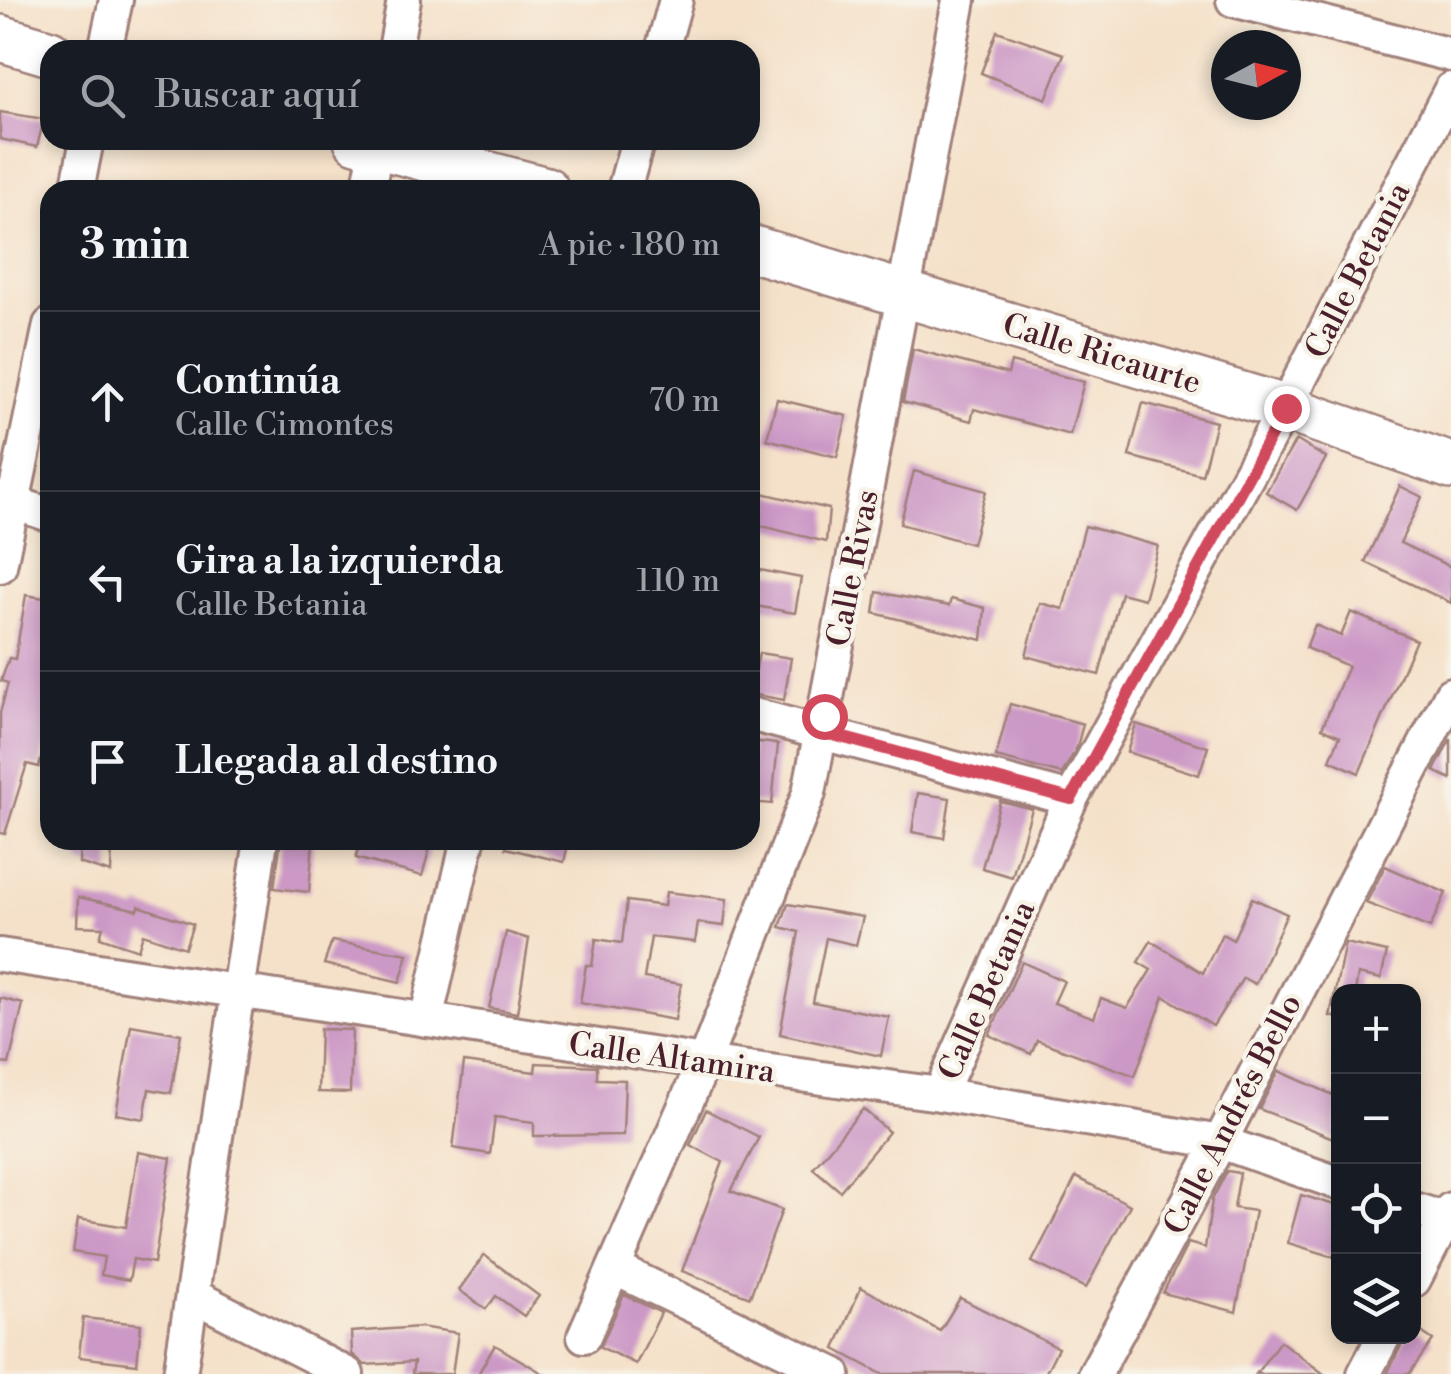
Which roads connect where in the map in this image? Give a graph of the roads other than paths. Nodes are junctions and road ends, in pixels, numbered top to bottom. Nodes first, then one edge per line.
1 (116, 0) edge
2 (404, 0) edge
3 (676, 0) edge
4 (959, 0) edge
5 (1233, 0) edge
6 (0, 38) edge
7 (107, 40) edge
8 (397, 40) edge
9 (665, 40) edge
10 (40, 49) edge
11 (1451, 55) edge
12 (1451, 90) edge
13 (85, 150) edge
14 (370, 150) edge
15 (400, 150) edge
16 (635, 150) edge
17 (79, 180) edge
18 (369, 180) edge
19 (510, 180) edge
20 (627, 180) edge
21 (760, 251) edge
22 (904, 294) junction
23 (40, 366) edge
24 (1286, 408) junction
25 (1451, 466) edge
26 (7, 500) edge
27 (40, 512) edge
28 (0, 566) edge
29 (1451, 694) edge
30 (760, 716) edge
31 (822, 732) junction
32 (1071, 799) junction
33 (260, 850) edge
34 (466, 850) edge
35 (0, 956) edge
36 (239, 990) junction
37 (426, 1020) junction
38 (704, 1062) junction
39 (940, 1094) junction
40 (1220, 1142) junction
41 (1331, 1181) edge
42 (1421, 1210) edge
43 (1449, 1217) edge
44 (1421, 1267) edge
45 (616, 1269) junction
46 (192, 1295) junction
47 (584, 1336) dead end
48 (1380, 1344) edge
49 (180, 1374) edge
50 (348, 1374) edge
51 (834, 1374) edge
52 (1095, 1374) edge
53 (1364, 1374) edge

1 - 7 street
2 - 8 street
3 - 9 street
4 - 22 street, Calle Rivas
5 - 11 street
6 - 10 street
12 - 24 street, Calle Betania
13 - 17 street
14 - 18 street
15 - 19 street
16 - 20 street
21 - 22 street, Calle Ricaurte
22 - 24 street, Calle Ricaurte
22 - 31 street, Calle Rivas
23 - 26 street
24 - 25 street, Calle Ricaurte
24 - 32 street, Calle Betania
26 - 27 street
26 - 28 street
29 - 40 street, Calle Andrés Bello
30 - 31 street
31 - 32 street
31 - 38 street, Calle Rivas
32 - 39 street, Calle Betania
33 - 36 street
34 - 37 street
35 - 36 street, Calle Altamira
36 - 37 street, Calle Altamira
36 - 46 street
37 - 38 street, Calle Altamira
38 - 39 street, Calle Altamira
38 - 45 street, Calle Rivas
39 - 40 street, Calle Altamira
40 - 41 street, Calle Altamira
40 - 52 street, Calle Andrés Bello
42 - 43 street
43 - 44 street
45 - 47 street, Calle Rivas
45 - 51 street
46 - 49 street
46 - 50 street
48 - 53 street

